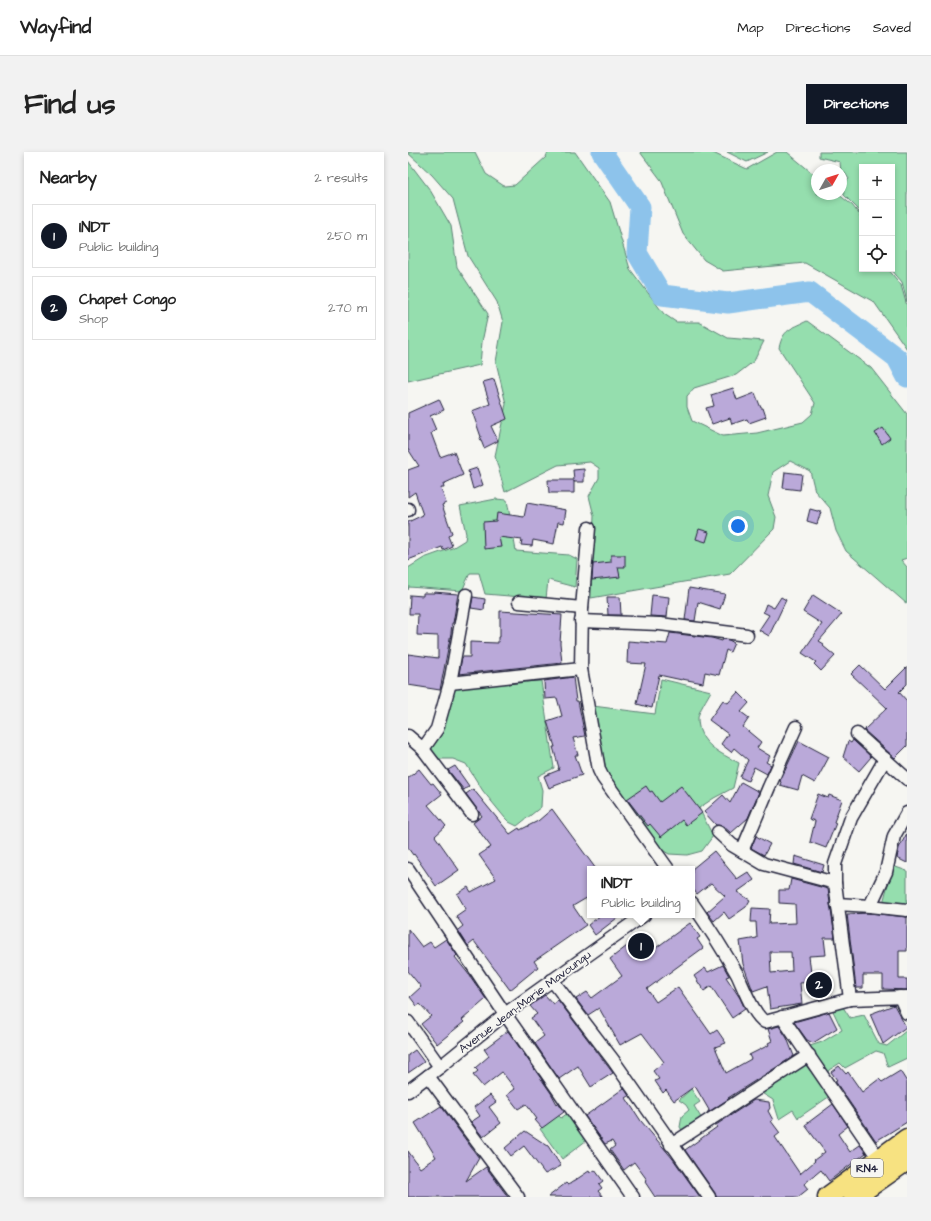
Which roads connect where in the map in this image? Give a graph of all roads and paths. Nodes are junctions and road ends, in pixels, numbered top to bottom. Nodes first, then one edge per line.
1 (589, 528) dead end
2 (466, 595) dead end
3 (519, 602) dead end
4 (582, 608) junction
5 (582, 621) junction
6 (748, 635) dead end
7 (581, 670) junction
8 (450, 683) junction
9 (796, 727) dead end
10 (857, 734) dead end
11 (408, 736) edge
12 (423, 749) junction
13 (885, 759) junction
14 (907, 779) edge
15 (907, 813) edge
16 (472, 814) dead end
17 (718, 832) dead end
18 (742, 851) junction
19 (666, 866) edge
20 (408, 869) edge
21 (835, 883) junction
22 (837, 904) junction
23 (870, 906) junction
24 (695, 907) edge
25 (907, 910) edge
26 (640, 918) edge
27 (552, 980) junction
28 (903, 997) edge
29 (850, 999) junction
30 (907, 1013) edge
31 (505, 1014) junction
32 (782, 1017) junction
33 (408, 1022) edge
34 (809, 1055) junction
35 (440, 1067) junction
36 (428, 1076) junction
37 (408, 1091) edge
38 (907, 1139) edge
39 (672, 1145) junction
40 (879, 1159) junction
41 (907, 1160) edge
42 (518, 1197) edge
43 (633, 1197) edge
44 (709, 1197) edge
45 (828, 1197) edge
46 (854, 1197) edge

1 - 4 street
2 - 8 street
3 - 4 street
4 - 5 street
5 - 6 street
5 - 7 street
7 - 8 street
7 - 19 street
8 - 12 street
9 - 18 street
10 - 13 street
11 - 12 street
12 - 16 street
13 - 14 street
13 - 21 street
15 - 23 street
17 - 18 street
18 - 21 street
20 - 31 street
21 - 22 street
22 - 23 street
22 - 29 street
23 - 25 street
24 - 32 street
26 - 27 street, Avenue Jean-Marie Mavoungu
27 - 31 street, Avenue Jean-Marie Mavoungu
27 - 39 street
28 - 29 street
28 - 30 street
29 - 32 street
31 - 35 street, Avenue Jean-Marie Mavoungu
31 - 43 street
32 - 34 street
33 - 35 street
34 - 39 street
34 - 40 street
35 - 36 street, Avenue Jean-Marie Mavoungu
36 - 37 street, Avenue Jean-Marie Mavoungu
36 - 42 street
38 - 40 highway, RN4
39 - 44 street
40 - 45 highway, RN4
41 - 46 highway, RN4

